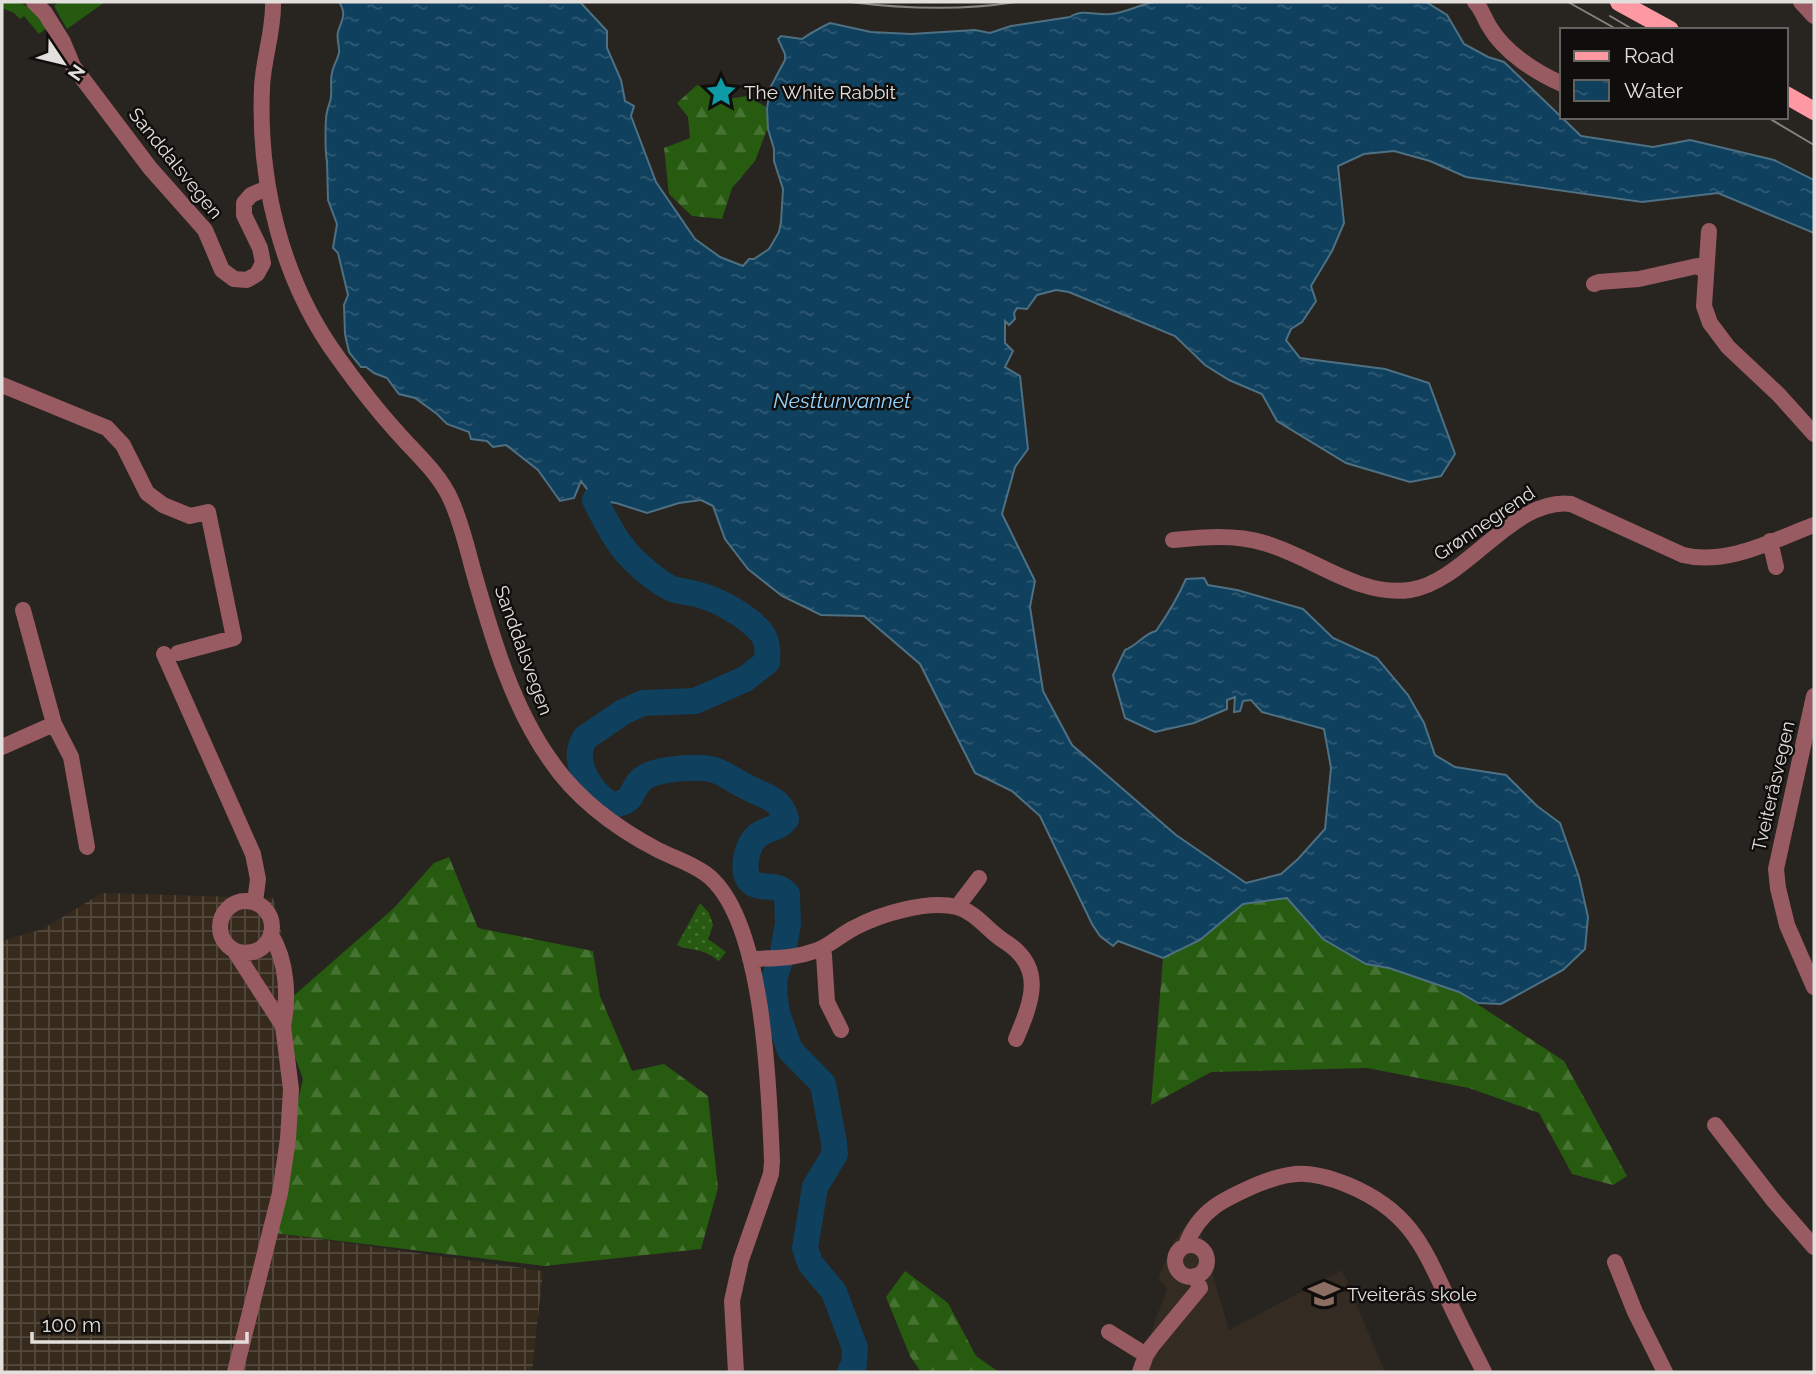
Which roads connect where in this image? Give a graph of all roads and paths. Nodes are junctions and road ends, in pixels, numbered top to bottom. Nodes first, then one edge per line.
1 (34, 2) edge
2 (273, 2) edge
3 (1475, 2) edge
4 (1619, 2) edge
5 (1801, 2) edge
6 (1814, 16) edge
7 (1666, 28) edge
8 (1560, 82) edge
9 (1788, 96) edge
10 (1814, 111) edge
11 (267, 188) junction
12 (1709, 231) dead end
13 (1706, 271) junction
14 (1594, 284) dead end
15 (2, 386) edge
16 (1814, 434) edge
17 (1814, 525) edge
18 (1173, 540) dead end
19 (1770, 541) junction
20 (1776, 568) dead end
21 (23, 610) dead end
22 (1814, 696) edge
23 (54, 724) junction
24 (2, 747) edge
25 (87, 847) dead end
26 (979, 878) dead end
27 (255, 902) junction
28 (957, 907) junction
29 (271, 935) junction
30 (821, 949) junction
31 (234, 950) junction
32 (750, 959) junction
33 (1810, 961) edge
34 (1814, 986) edge
35 (284, 1026) junction
36 (841, 1030) dead end
37 (1016, 1039) dead end
38 (1715, 1125) dead end
39 (1186, 1245) junction
40 (1814, 1247) edge
41 (1615, 1262) dead end
42 (1195, 1276) junction
43 (1109, 1332) dead end
44 (1146, 1355) junction
45 (234, 1372) edge
46 (736, 1372) edge
47 (1140, 1372) edge
48 (1484, 1372) edge
49 (1665, 1372) edge

1 - 11 street, Sanddalsvegen
2 - 11 street, Sanddalsvegen
3 - 8 street
4 - 7 main road
5 - 6 street
9 - 10 main road
11 - 32 street, Sanddalsvegen
12 - 13 street
13 - 14 street
13 - 16 street
15 - 27 street
17 - 19 street, Grønnegrend
18 - 19 street, Grønnegrend
19 - 20 street
21 - 23 street
22 - 33 street, Tveiteråsvegen
23 - 24 street
23 - 25 street
26 - 28 street
27 - 29 street
27 - 31 street
28 - 30 street
28 - 37 street
29 - 31 street
29 - 35 street
30 - 32 street
30 - 36 street
31 - 35 street
32 - 46 street, Sanddalsvegen
33 - 34 street, Tveiteråsvegen
35 - 45 street
38 - 40 street
39 - 42 street
39 - 42 street
39 - 48 street
41 - 49 street
42 - 44 street
43 - 44 street
44 - 47 street

